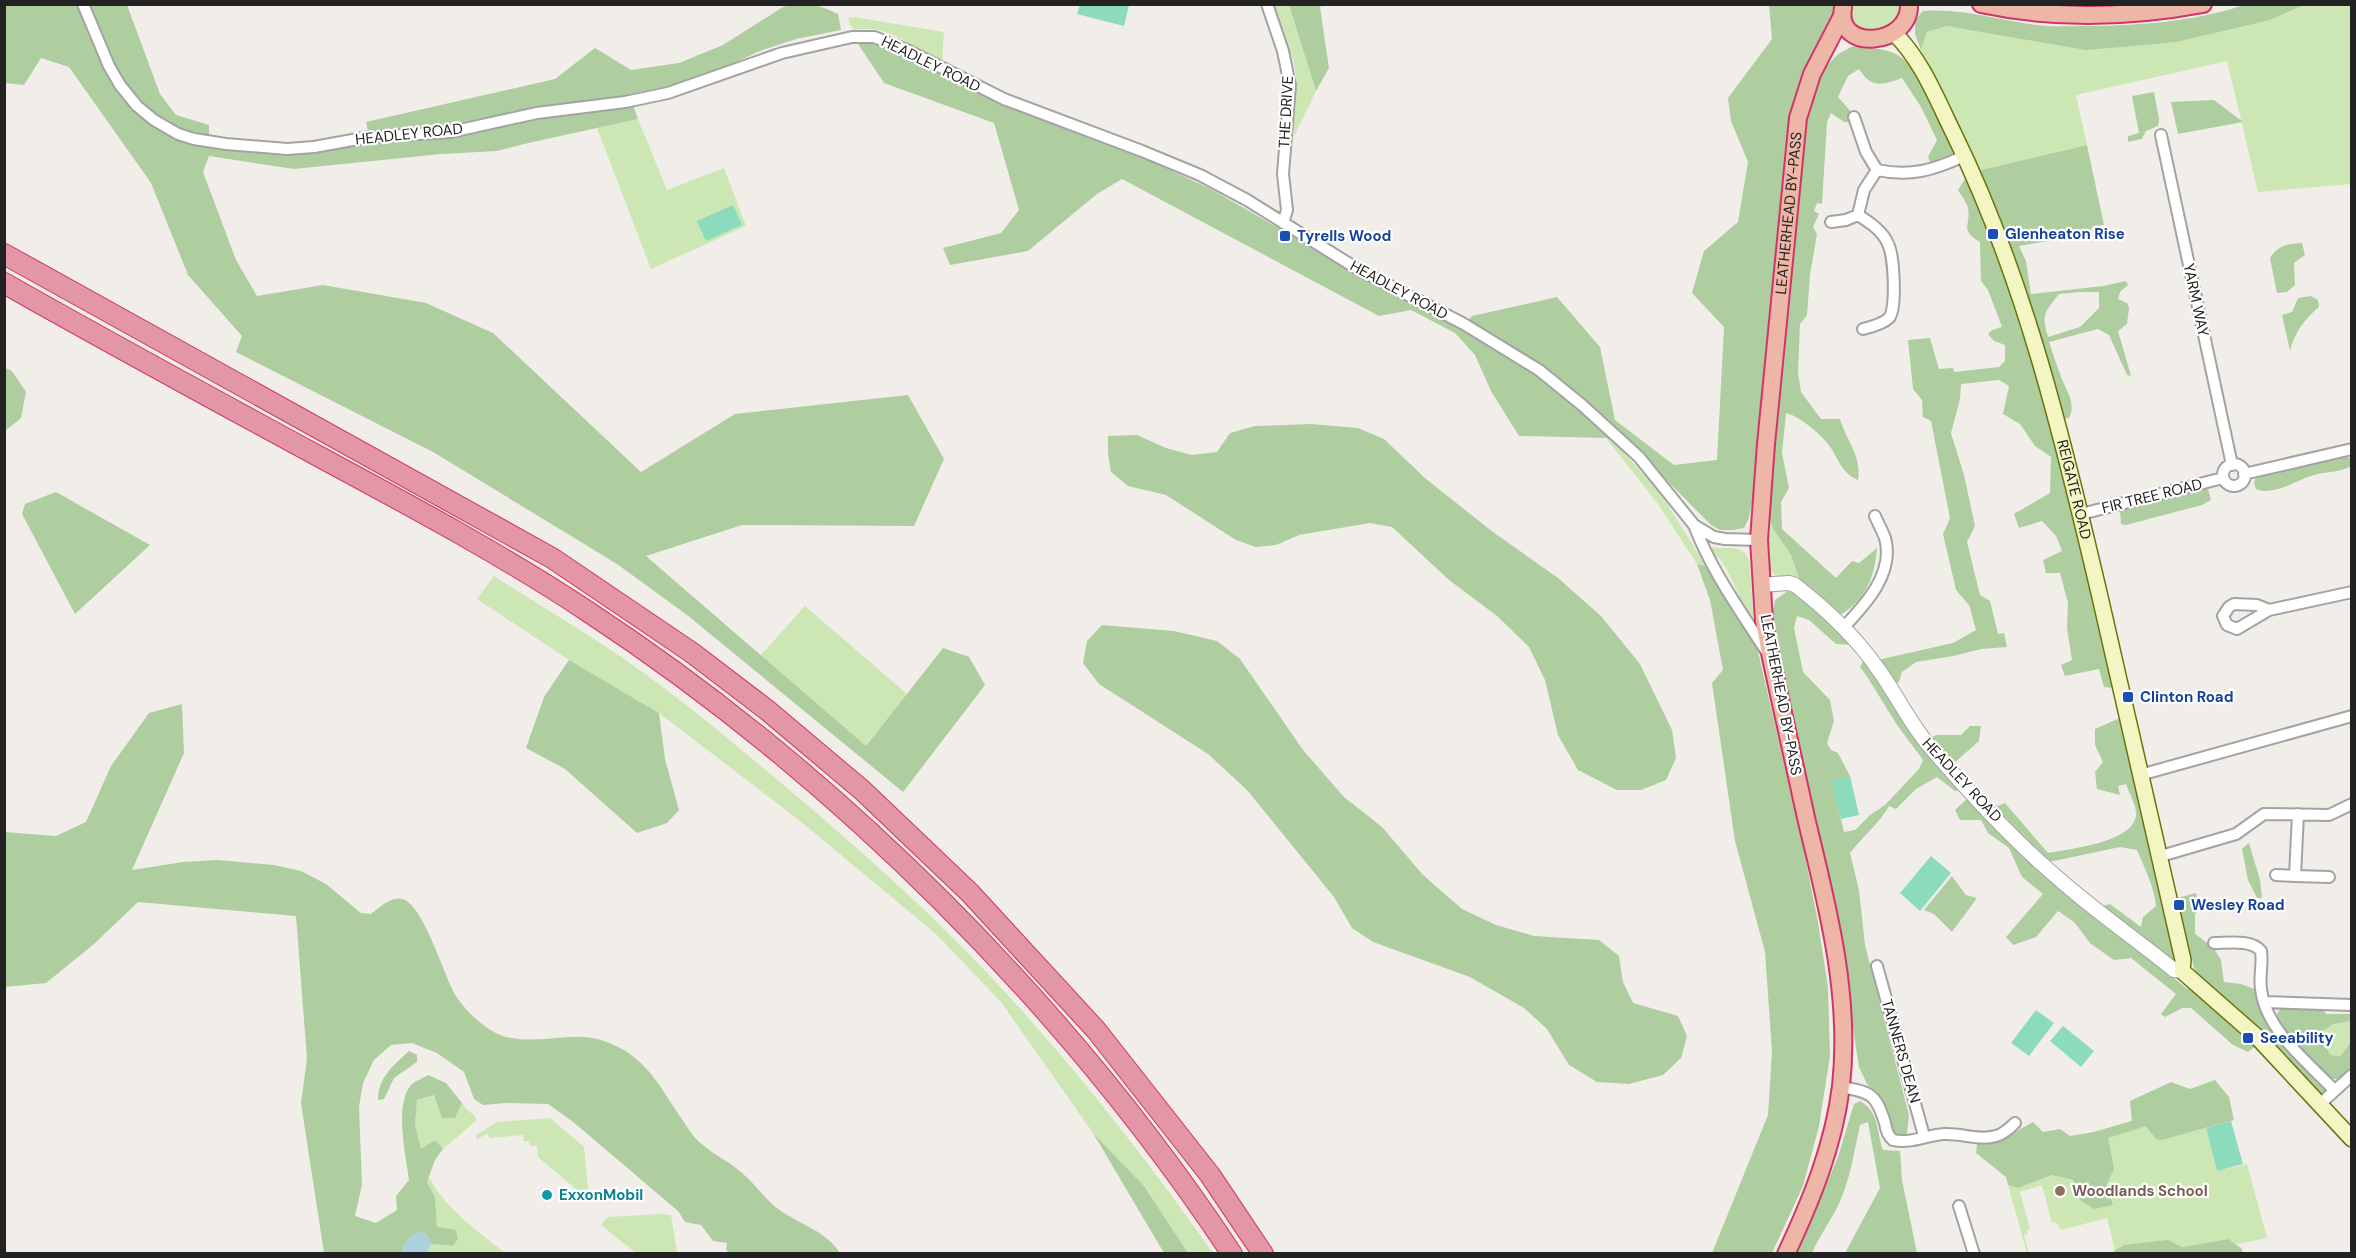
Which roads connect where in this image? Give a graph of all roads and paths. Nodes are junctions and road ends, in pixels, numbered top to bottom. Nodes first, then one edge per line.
1 (83, 4) edge
2 (1267, 4) edge
3 (1981, 4) edge
4 (2203, 4) edge
5 (1911, 5) edge
6 (1843, 10) edge
7 (1894, 33) junction
8 (1859, 37) junction
9 (1822, 57) junction
10 (1854, 117) dead end
11 (2161, 135) dead end
12 (1965, 156) junction
13 (1877, 170) junction
14 (1858, 215) junction
15 (1831, 222) dead end
16 (1283, 223) junction
17 (4, 254) edge
18 (4, 283) edge
19 (1863, 329) dead end
20 (2352, 449) edge
21 (2232, 465) junction
22 (2244, 474) junction
23 (2223, 478) junction
24 (2081, 514) junction
25 (1875, 516) dead end
26 (1694, 525) junction
27 (1759, 540) junction
28 (1761, 585) junction
29 (2352, 591) edge
30 (2269, 610) dead end
31 (1843, 628) junction
32 (1771, 658) junction
33 (2352, 716) edge
34 (2140, 776) junction
35 (2352, 804) edge
36 (2298, 814) junction
37 (2161, 856) junction
38 (2276, 875) dead end
39 (2295, 876) junction
40 (2329, 877) dead end
41 (2214, 943) dead end
42 (1877, 966) dead end
43 (2182, 971) junction
44 (2264, 1002) junction
45 (2352, 1005) edge
46 (2352, 1075) edge
47 (1841, 1087) junction
48 (2334, 1090) junction
49 (2320, 1104) junction
50 (2015, 1123) dead end
51 (1924, 1136) junction
52 (2352, 1139) edge
53 (1959, 1206) dead end
54 (1232, 1254) edge
55 (1263, 1254) edge
56 (1786, 1254) edge
57 (1974, 1254) edge

1 - 16 street, HEADLEY ROAD
2 - 16 street, THE DRIVE
3 - 4 highway
5 - 7 highway
6 - 8 highway
6 - 9 highway, LEATHERHEAD BY-PASS
7 - 8 highway
7 - 12 main road, REIGATE ROAD
8 - 9 highway, LEATHERHEAD BY-PASS
9 - 27 highway, LEATHERHEAD BY-PASS
10 - 13 street
11 - 21 street, YARM WAY
12 - 13 street
12 - 24 main road, REIGATE ROAD
13 - 14 street
14 - 15 street
14 - 19 street
16 - 26 street, HEADLEY ROAD
17 - 55 highway
18 - 54 highway
20 - 22 street
21 - 22 street
21 - 23 street
22 - 23 street
23 - 24 street, FIR TREE ROAD
24 - 34 main road, REIGATE ROAD
25 - 31 street
26 - 27 street, HEADLEY ROAD
26 - 32 street, HEADLEY ROAD
27 - 28 highway, LEATHERHEAD BY-PASS
28 - 31 street, HEADLEY ROAD
28 - 32 highway, LEATHERHEAD BY-PASS
29 - 30 street
31 - 43 street, HEADLEY ROAD
32 - 47 highway, LEATHERHEAD BY-PASS
33 - 34 street
34 - 37 main road, REIGATE ROAD
35 - 36 street
36 - 37 street
36 - 39 street
37 - 43 main road, REIGATE ROAD
38 - 39 street
39 - 40 street
41 - 44 street
42 - 51 street, TANNERS DEAN
43 - 49 main road
44 - 45 street
44 - 48 street
46 - 48 street
47 - 51 street
47 - 56 highway, LEATHERHEAD BY-PASS
48 - 49 street
49 - 52 main road
50 - 51 street
53 - 57 street

